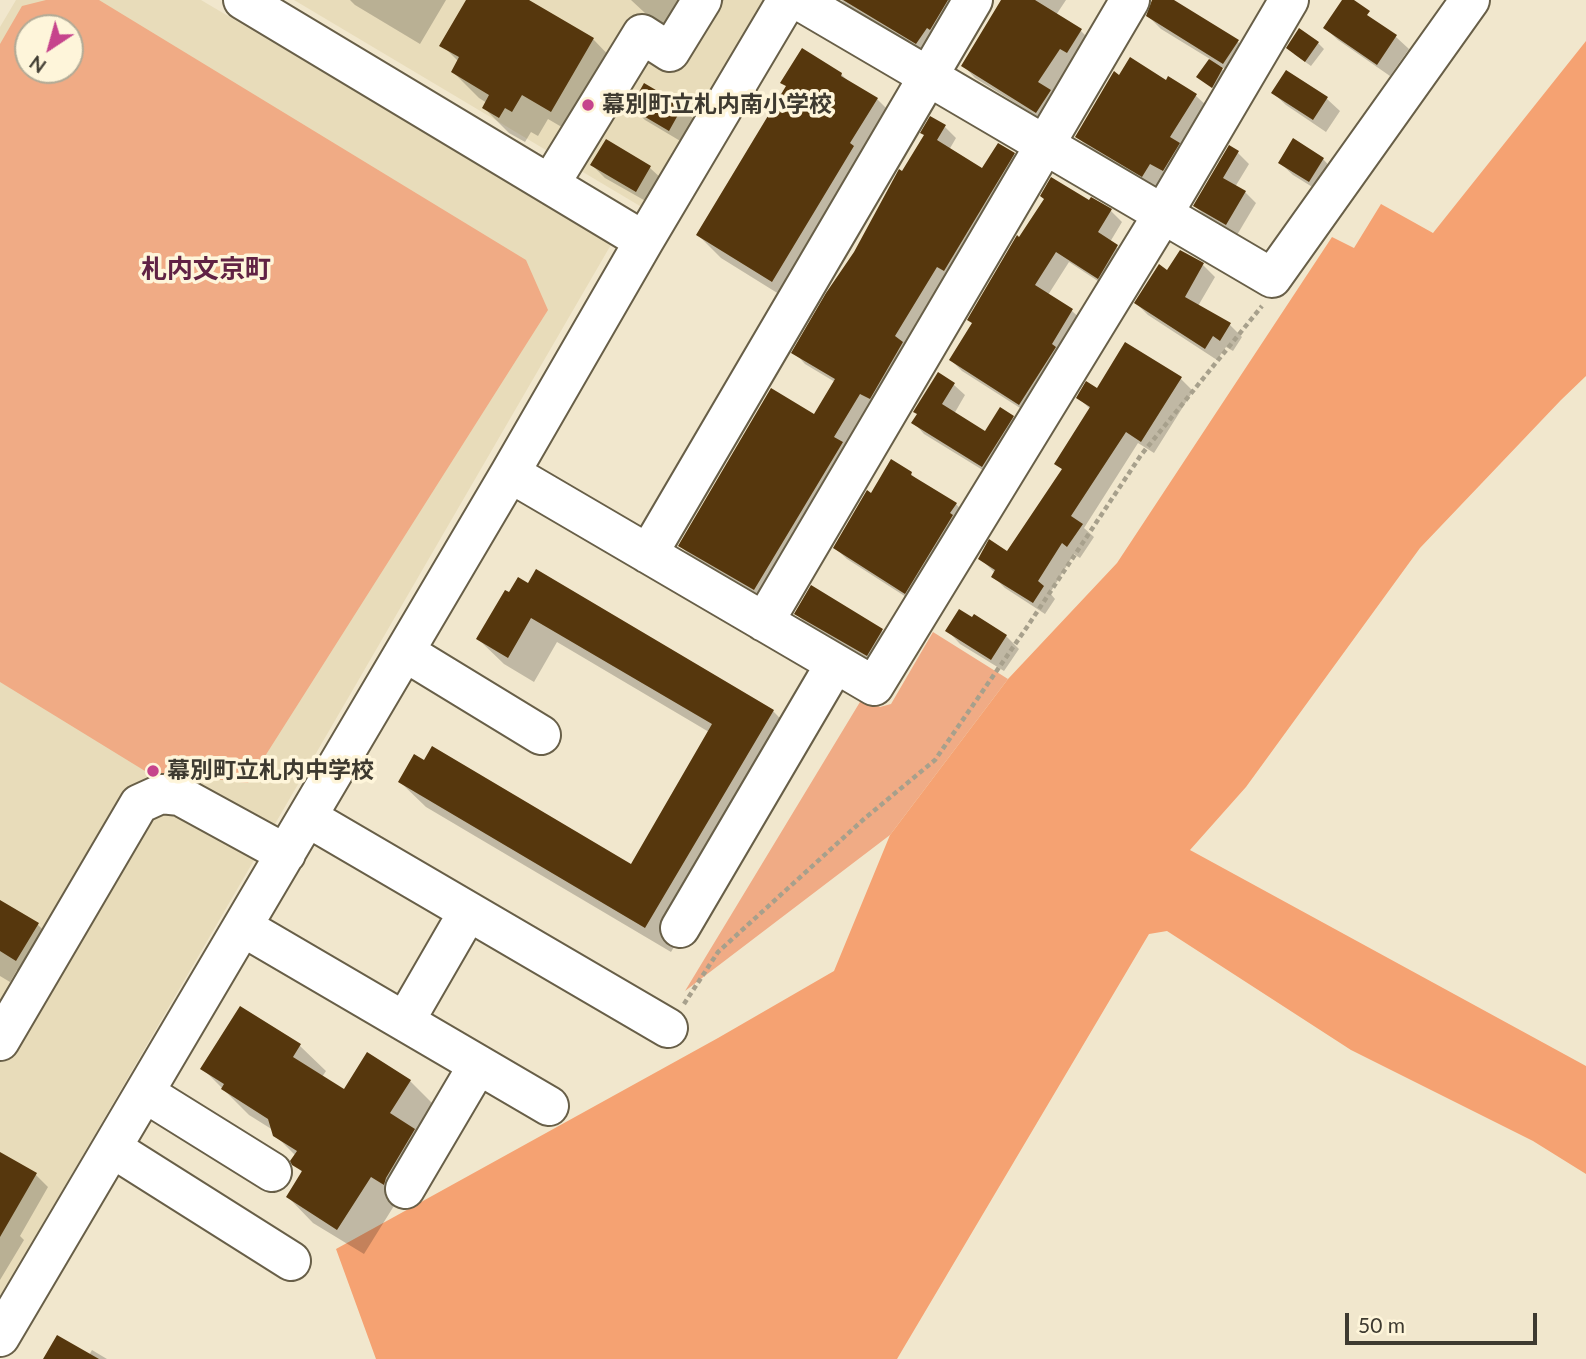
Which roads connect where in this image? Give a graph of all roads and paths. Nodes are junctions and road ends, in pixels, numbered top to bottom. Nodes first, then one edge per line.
1 (243, 0) edge
2 (702, 0) edge
3 (787, 0) edge
4 (798, 0) edge
5 (973, 0) edge
6 (1130, 0) edge
7 (1289, 0) edge
8 (1471, 0) edge
9 (928, 76) junction
10 (1044, 145) junction
11 (550, 184) junction
12 (1163, 214) junction
13 (644, 241) junction
14 (1272, 278) junction
15 (510, 473) junction
16 (648, 554) junction
17 (764, 622) junction
18 (405, 652) junction
19 (835, 664) junction
20 (541, 735) dead end
21 (307, 817) junction
22 (286, 854) junction
23 (468, 912) junction
24 (243, 927) junction
25 (680, 928) dead end
26 (405, 1021) junction
27 (668, 1028) joint
28 (0, 1041) edge
29 (478, 1065) junction
30 (145, 1093) junction
31 (549, 1106) dead end
32 (112, 1148) junction
33 (272, 1171) dead end
34 (405, 1189) dead end
35 (291, 1261) dead end
36 (0, 1338) edge

1 - 11 street
2 - 11 street
3 - 13 street
4 - 9 street
5 - 9 street
6 - 10 street
7 - 12 street
8 - 14 street
9 - 10 street
9 - 16 street
10 - 12 street
10 - 17 street
11 - 13 street
12 - 14 street
12 - 19 street
13 - 15 street
14 - 27 path
15 - 16 street
15 - 18 street
16 - 17 street
17 - 19 street
18 - 20 street
18 - 21 street
19 - 25 street
21 - 22 street
21 - 23 street
22 - 24 street
22 - 28 street
23 - 26 street
23 - 27 street
24 - 26 street
24 - 30 street
26 - 29 street
29 - 31 street
29 - 34 street
30 - 32 street
30 - 33 street
32 - 35 street
32 - 36 street

